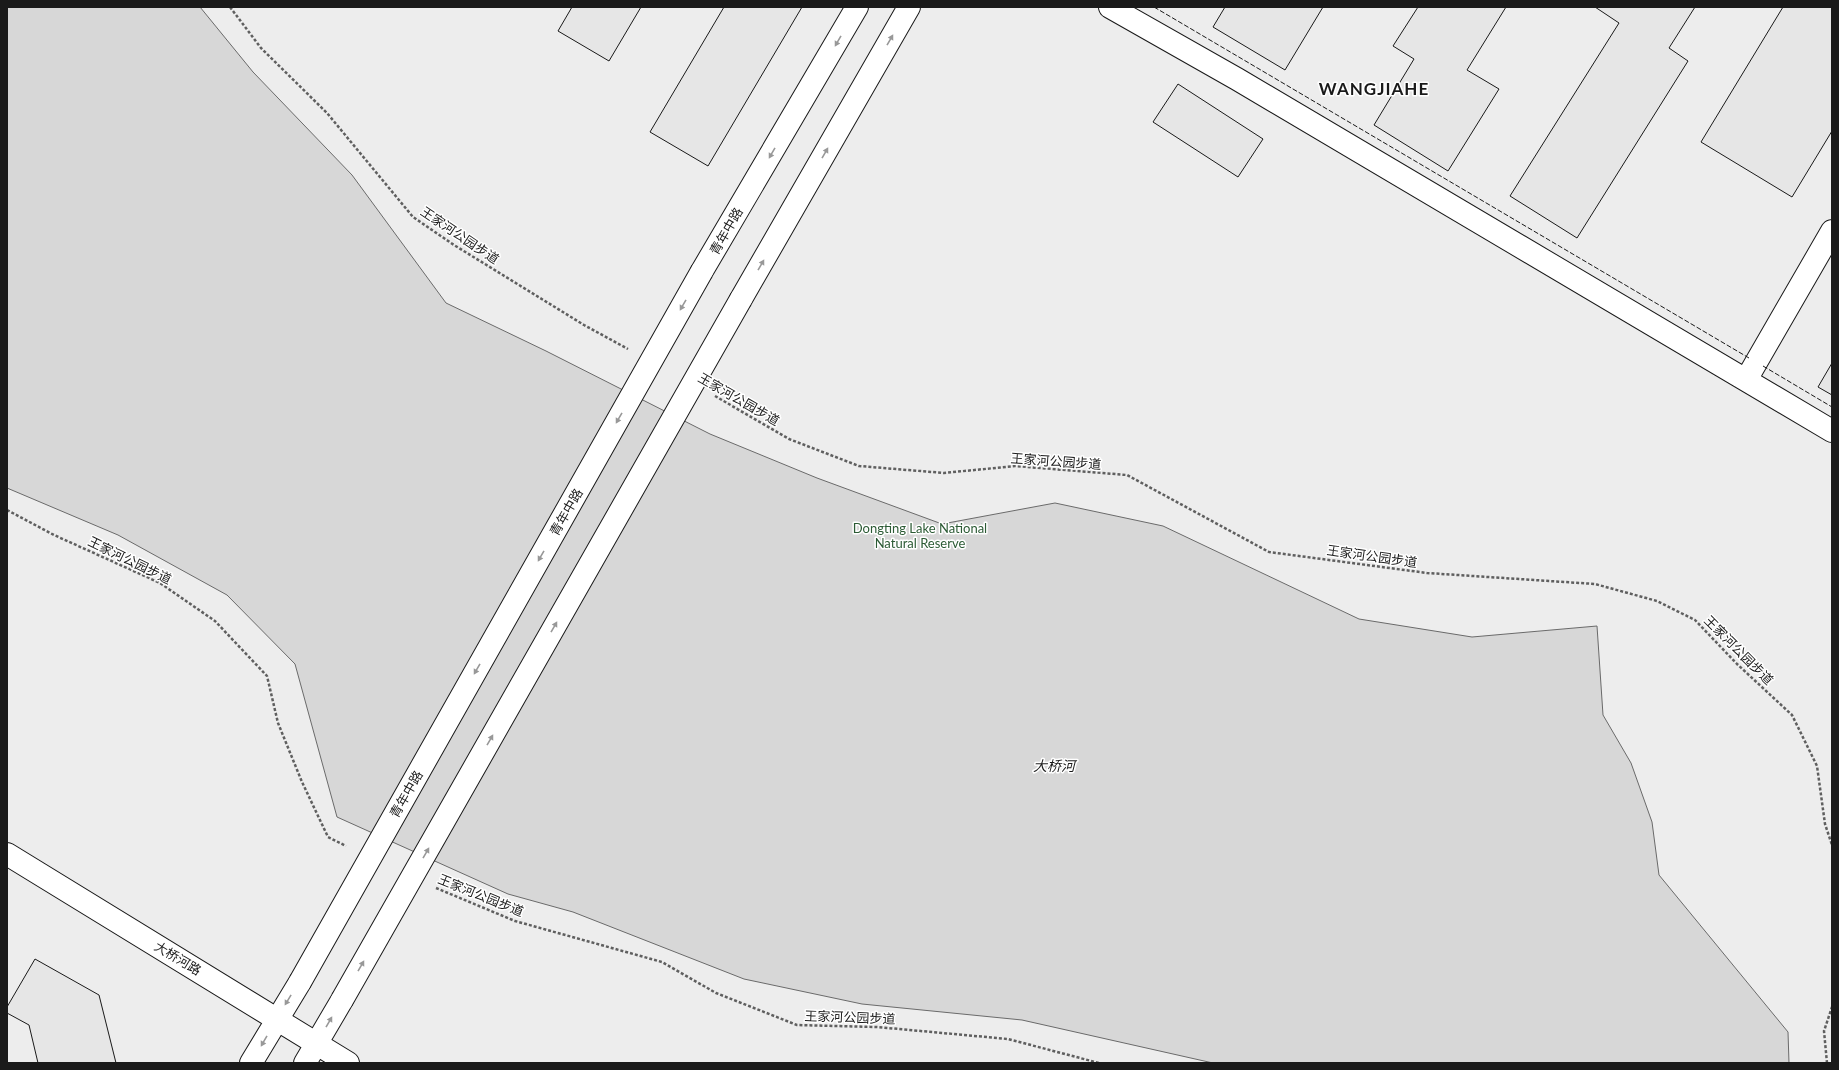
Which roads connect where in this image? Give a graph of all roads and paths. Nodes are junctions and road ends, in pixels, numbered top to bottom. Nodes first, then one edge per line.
1 (230, 7) edge
2 (857, 7) edge
3 (909, 7) edge
4 (1110, 7) edge
5 (1832, 231) edge
6 (632, 351) dead end
7 (1746, 380) junction
8 (714, 396) dead end
9 (1832, 431) edge
10 (7, 510) edge
11 (1832, 845) edge
12 (350, 847) dead end
13 (7, 854) edge
14 (431, 886) dead end
15 (1832, 1007) edge
16 (277, 1019) junction
17 (316, 1044) junction
18 (251, 1063) edge
19 (305, 1063) edge
20 (348, 1063) edge
21 (1099, 1063) edge
22 (1827, 1063) edge

1 - 6 path, 王家河公园步道
2 -> 16 main road, 青年中路, bridge
17 -> 3 main road, bridge
4 - 7 main road
5 - 7 main road
7 - 9 main road
8 - 11 path, 王家河公园步道
10 - 12 path, 王家河公园步道
13 - 16 main road, 大桥河路
14 - 21 path, 王家河公园步道
15 - 22 path
16 - 17 main road, 大桥河路
16 -> 18 main road, 青年中路
17 - 19 main road
17 - 20 main road, 大桥河路

